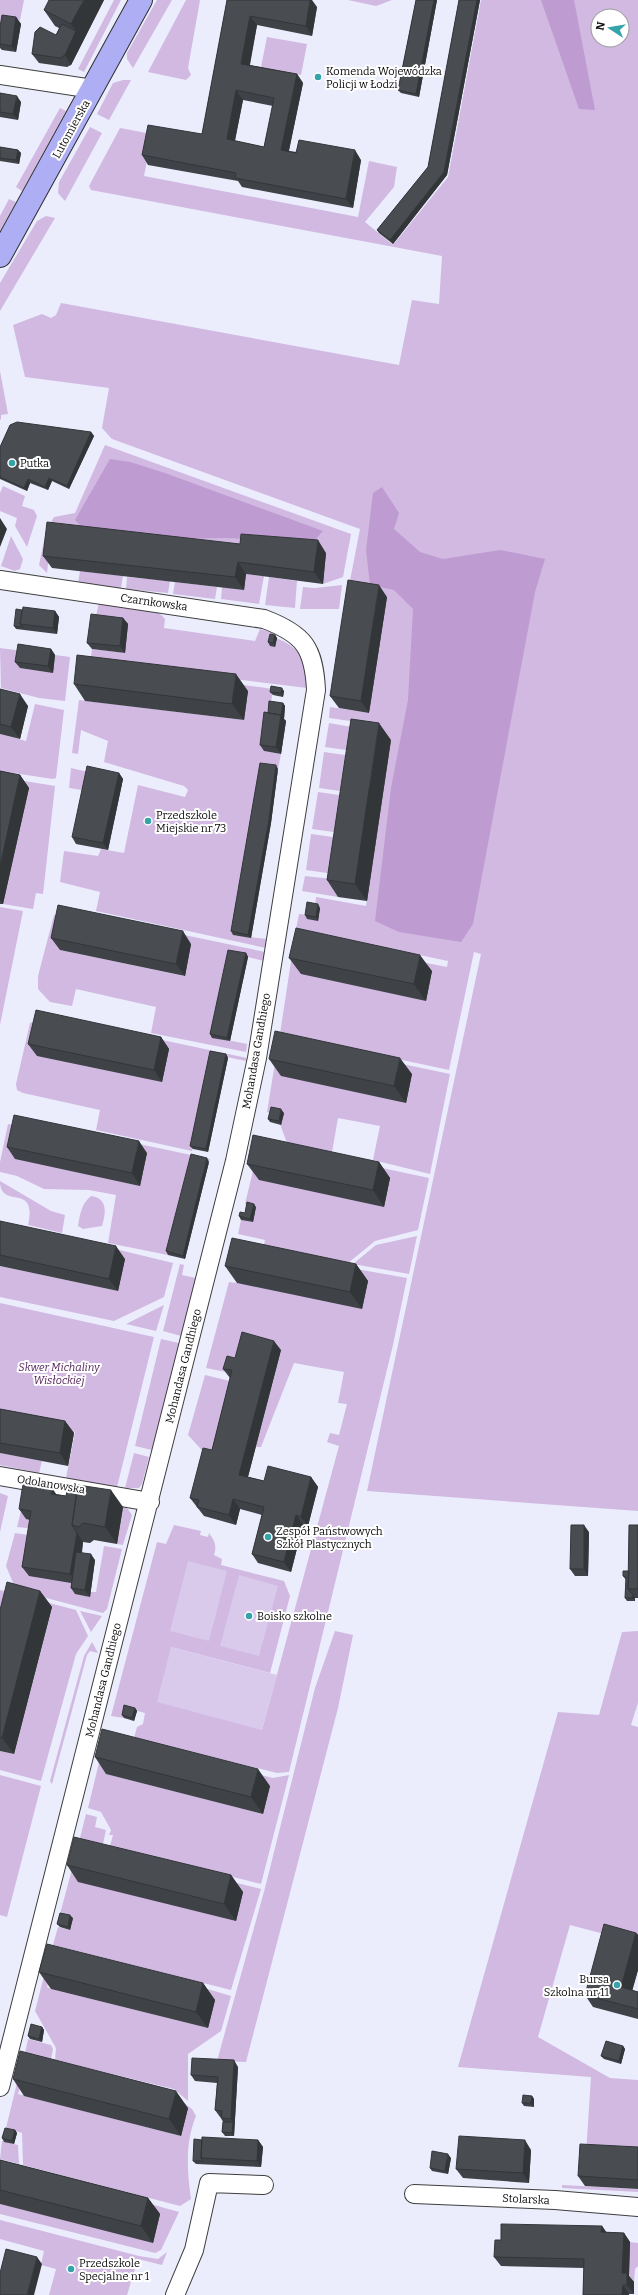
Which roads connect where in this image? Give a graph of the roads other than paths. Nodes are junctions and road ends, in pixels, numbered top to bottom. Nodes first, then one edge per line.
1 (141, 0) edge
2 (0, 75) edge
3 (93, 89) junction
4 (0, 256) edge
5 (0, 580) edge
6 (301, 640) joint
7 (0, 1476) edge
8 (150, 1502) junction
9 (0, 2086) edge
10 (264, 2185) dead end
11 (414, 2194) dead end
12 (638, 2207) edge
13 (176, 2295) edge

1 - 3 main road, Lutomierska
2 - 3 street
3 - 4 main road, Lutomierska
5 - 6 street, Czarnkowska
6 - 8 street, Mohandasa Gandhiego
7 - 8 street, Odolanowska
8 - 9 street, Mohandasa Gandhiego
10 - 13 street
11 - 12 street, Stolarska

